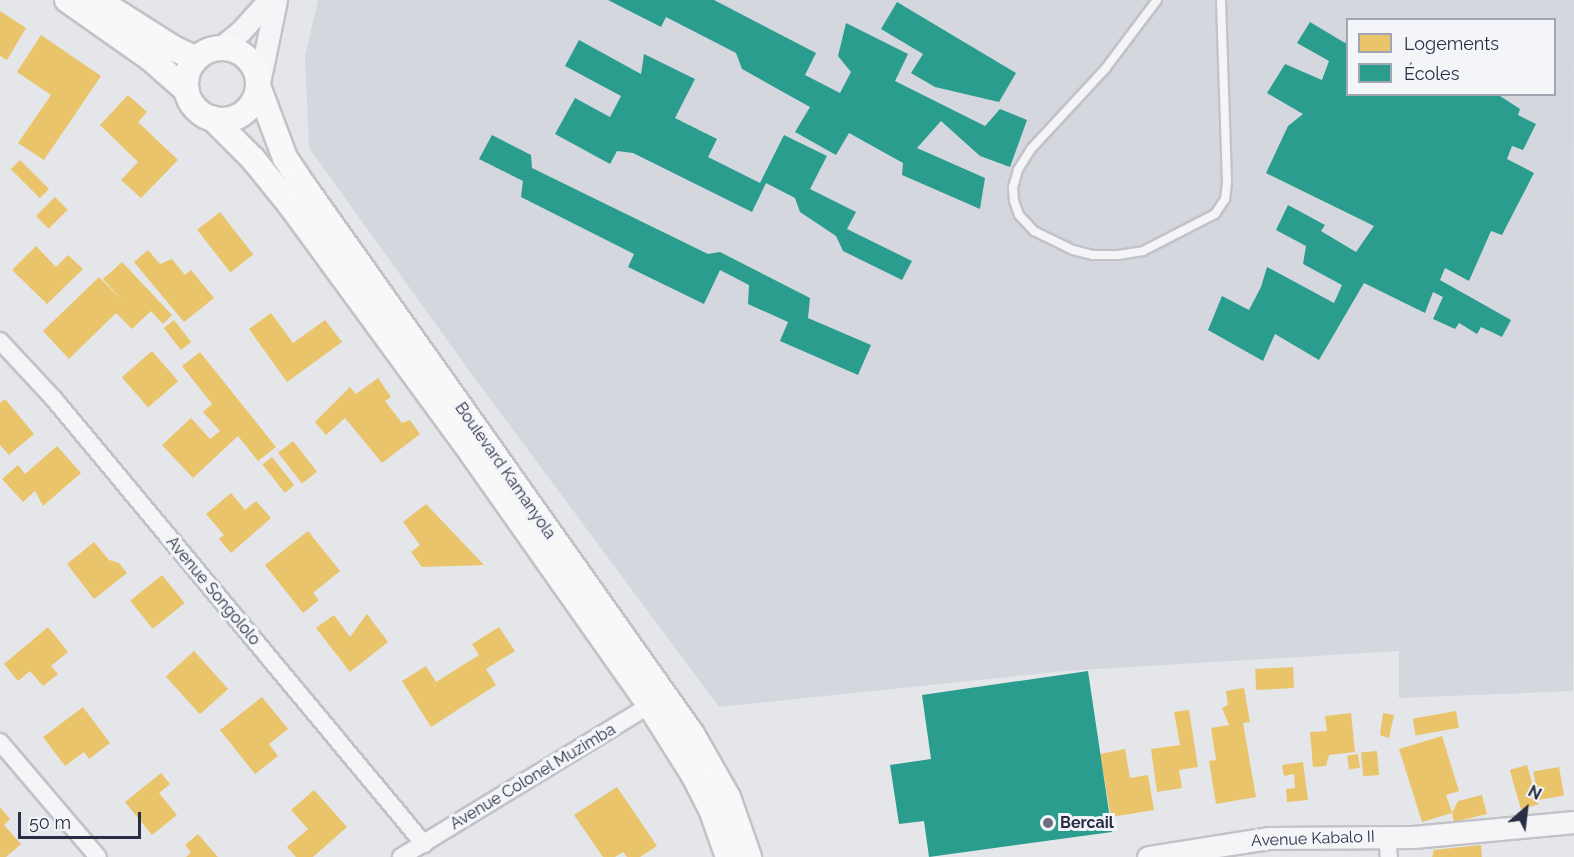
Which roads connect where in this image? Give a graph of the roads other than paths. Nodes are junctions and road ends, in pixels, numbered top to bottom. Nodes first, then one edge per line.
1 (67, 0) edge
2 (98, 0) edge
3 (269, 0) edge
4 (276, 0) edge
5 (1157, 0) edge
6 (1221, 0) edge
7 (220, 48) junction
8 (196, 59) junction
9 (258, 85) junction
10 (187, 91) junction
11 (212, 118) junction
12 (0, 341) edge
13 (430, 381) junction
14 (657, 701) junction
15 (0, 742) edge
16 (1574, 822) edge
17 (424, 844) junction
18 (1388, 847) edge
19 (98, 857) edge
20 (401, 857) edge
21 (728, 857) edge
22 (750, 857) edge
23 (1148, 857) edge

1 - 10 main road
2 - 8 main road
3 - 7 street
4 - 9 street
5 - 6 lane
7 - 8 main road
7 - 9 main road
8 - 10 main road
9 - 11 main road
9 - 13 main road, Boulevard Kamanyola
10 - 11 main road
11 - 13 main road, Boulevard Kamanyola
12 - 17 street, Avenue Songololo
13 - 14 main road, Boulevard Kamanyola
14 - 17 street, Avenue Colonel Muzimba
14 - 21 main road, Boulevard Kamanyola
14 - 22 main road, Boulevard Kamanyola
15 - 19 street
16 - 18 street, Avenue Kabalo II
17 - 20 street, Avenue Colonel Muzimba
18 - 23 street, Avenue Kabalo II

